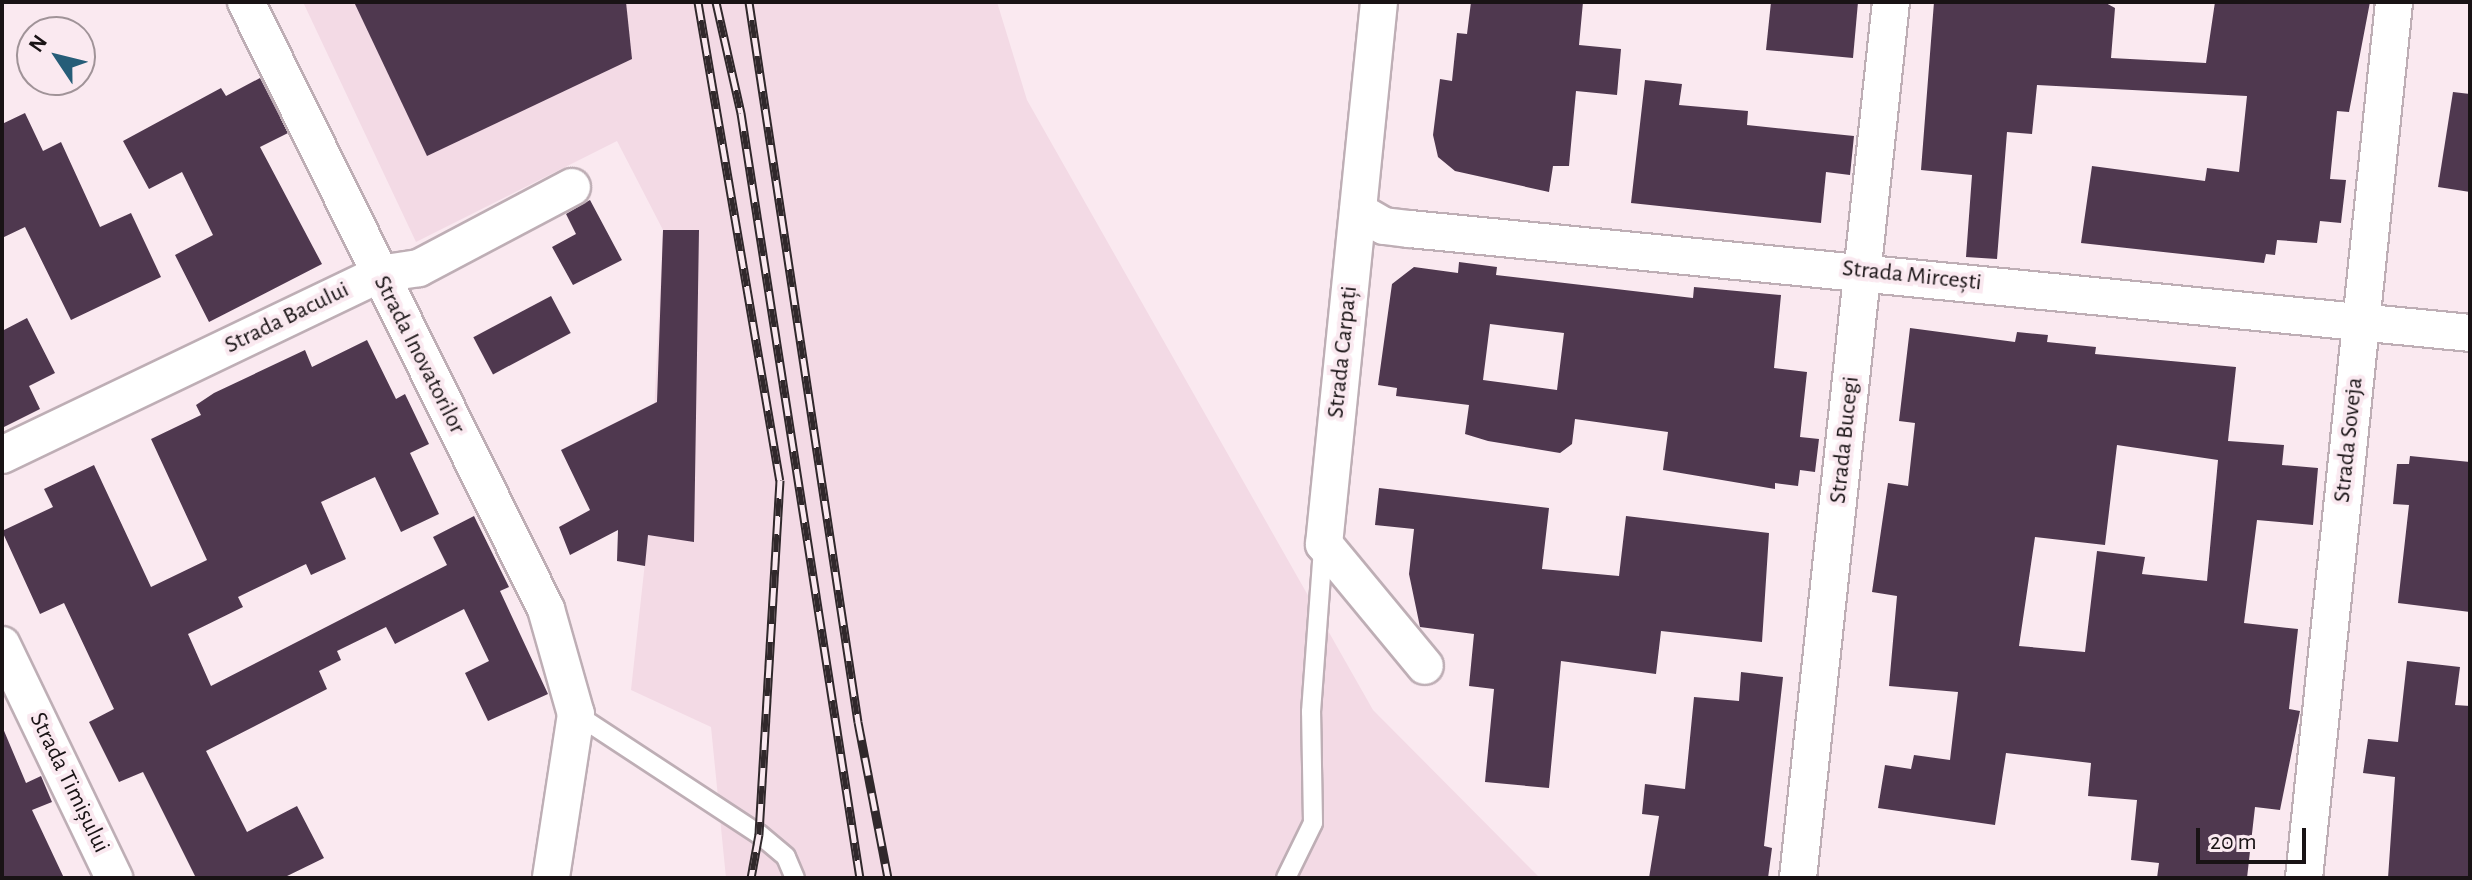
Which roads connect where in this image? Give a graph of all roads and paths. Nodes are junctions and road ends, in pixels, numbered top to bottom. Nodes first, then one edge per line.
1 (246, 2) edge
2 (1379, 2) edge
3 (1891, 2) edge
4 (2394, 2) edge
5 (572, 187) dead end
6 (1358, 211) junction
7 (1864, 271) junction
8 (379, 274) junction
9 (2361, 321) junction
10 (2470, 333) edge
11 (2, 455) edge
12 (1324, 544) junction
13 (2, 645) edge
14 (1425, 666) dead end
15 (576, 714) junction
16 (114, 878) edge
17 (551, 878) edge
18 (795, 878) edge
19 (1286, 878) edge
20 (1798, 878) edge
21 (2304, 878) edge

1 - 8 street, Strada Inovatorilor
2 - 6 street, Strada Carpați
3 - 7 street, Strada Bucegi
4 - 9 street, Strada Soveja
5 - 8 street, Strada Bacului
6 - 7 street, Strada Mircești
6 - 12 street, Strada Carpați
7 - 9 street, Strada Mircești
7 - 20 street, Strada Bucegi
8 - 11 street, Strada Bacului
8 - 15 street, Strada Inovatorilor
9 - 10 street, Strada Mircești
9 - 21 street, Strada Soveja
12 - 14 street
12 - 19 lane
13 - 16 street, Strada Timișului
15 - 17 street
15 - 18 lane

